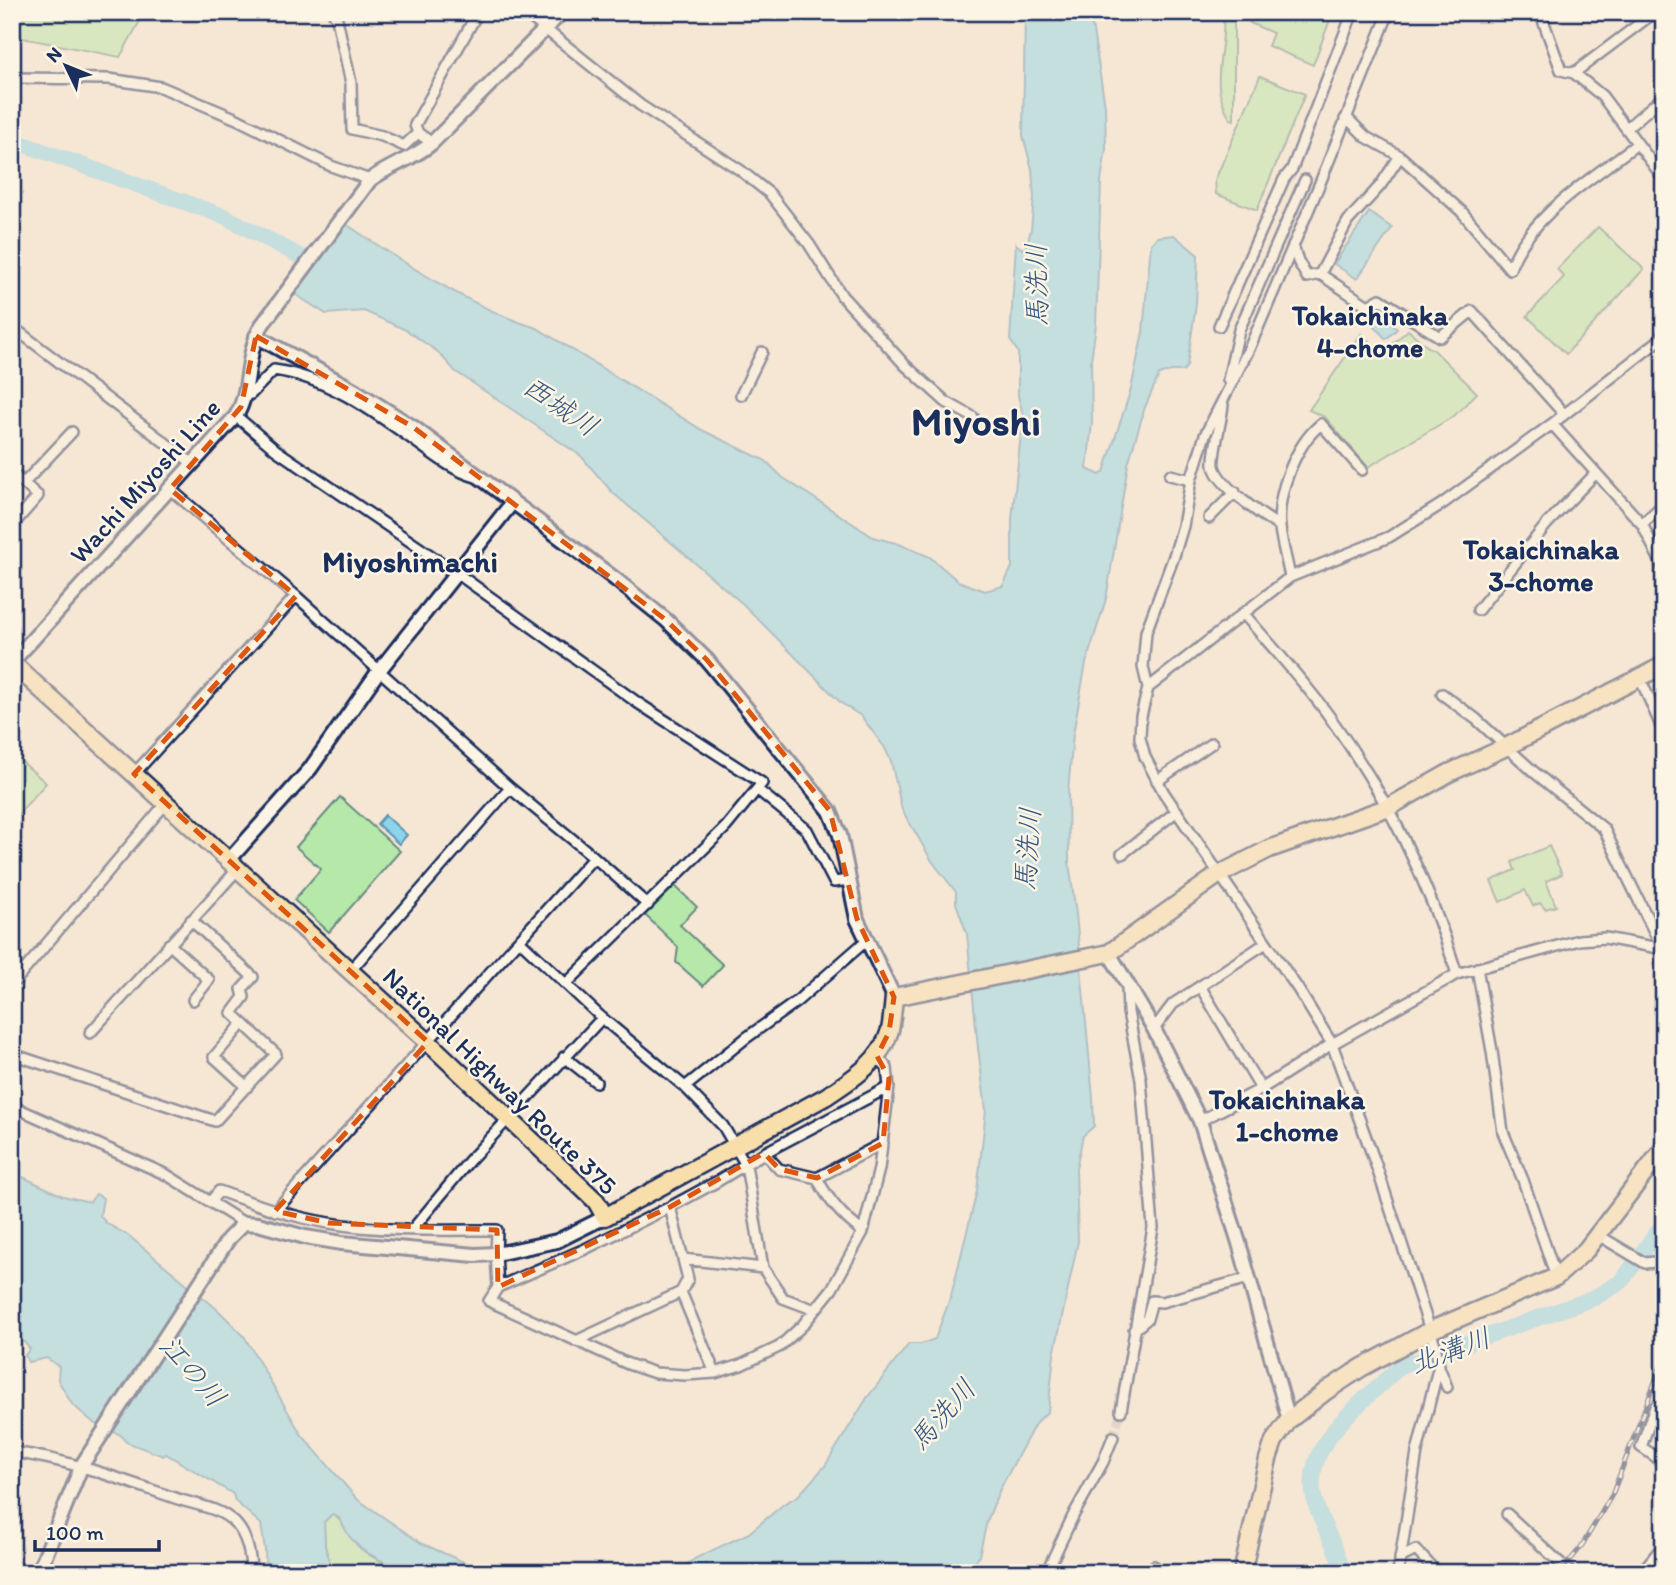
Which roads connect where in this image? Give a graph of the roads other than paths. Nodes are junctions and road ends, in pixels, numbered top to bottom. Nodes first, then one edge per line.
1 (332, 12) edge
2 (478, 12) edge
3 (524, 12) edge
4 (562, 12) edge
5 (1353, 12) edge
6 (1389, 12) edge
7 (1655, 12) edge
8 (1543, 14) edge
9 (545, 30) junction
10 (1574, 73) junction
11 (12, 78) edge
12 (1664, 96) edge
13 (1345, 120) junction
14 (1627, 128) junction
15 (418, 133) junction
16 (432, 143) junction
17 (1637, 145) junction
18 (1400, 156) junction
19 (1664, 179) edge
20 (1305, 180) dead end
21 (366, 186) junction
22 (1293, 245) junction
23 (1320, 274) junction
24 (1219, 326) dead end
25 (12, 331) edge
26 (256, 336) junction
27 (1663, 338) edge
28 (762, 352) dead end
29 (244, 395) junction
30 (741, 395) dead end
31 (1225, 395) junction
32 (1564, 414) junction
33 (236, 416) junction
34 (973, 417) dead end
35 (1552, 424) junction
36 (72, 432) dead end
37 (192, 463) junction
38 (1362, 470) dead end
39 (12, 474) edge
40 (1595, 474) junction
41 (1170, 475) dead end
42 (481, 478) junction
43 (1191, 480) junction
44 (24, 483) junction
45 (170, 489) junction
46 (1235, 492) junction
47 (512, 503) junction
48 (1664, 504) edge
49 (1209, 518) dead end
50 (1642, 524) junction
51 (12, 526) edge
52 (1280, 526) junction
53 (1664, 569) edge
54 (457, 573) junction
55 (1290, 577) junction
56 (296, 596) junction
57 (1478, 610) dead end
58 (1243, 613) junction
59 (12, 662) edge
60 (1664, 664) edge
61 (379, 672) junction
62 (1640, 677) junction
63 (1148, 688) junction
64 (1442, 694) dead end
65 (1664, 733) edge
66 (1212, 743) dead end
67 (1506, 747) junction
68 (134, 774) junction
69 (1157, 781) junction
70 (510, 788) junction
71 (758, 790) junction
72 (166, 803) junction
73 (1389, 807) junction
74 (1177, 811) junction
75 (1122, 854) dead end
76 (594, 857) junction
77 (233, 864) junction
78 (1218, 875) junction
79 (850, 880) junction
80 (648, 905) junction
81 (191, 920) junction
82 (519, 940) junction
83 (867, 940) junction
84 (1266, 943) junction
85 (169, 944) junction
86 (1663, 949) edge
87 (1101, 955) junction
88 (1477, 968) junction
89 (350, 971) junction
90 (1457, 974) junction
91 (16, 980) dead end
92 (566, 984) junction
93 (1200, 986) junction
94 (1128, 987) junction
95 (901, 996) junction
96 (192, 1000) dead end
97 (602, 1018) junction
98 (243, 1023) junction
99 (1154, 1029) junction
100 (90, 1033) dead end
101 (428, 1042) junction
102 (1332, 1044) junction
103 (12, 1054) edge
104 (877, 1056) junction
105 (564, 1057) junction
106 (596, 1082) dead end
107 (247, 1087) junction
108 (685, 1087) junction
109 (889, 1087) junction
110 (1261, 1088) junction
111 (12, 1106) edge
112 (509, 1118) junction
113 (1200, 1121) junction
114 (883, 1143) junction
115 (735, 1146) junction
116 (1664, 1148) edge
117 (764, 1153) junction
118 (746, 1165) junction
119 (817, 1178) junction
120 (211, 1201) junction
121 (670, 1206) junction
122 (275, 1211) junction
123 (605, 1217) junction
124 (244, 1223) junction
125 (412, 1230) junction
126 (863, 1232) junction
127 (1598, 1235) junction
128 (496, 1254) junction
129 (683, 1259) junction
130 (1664, 1261) edge
131 (763, 1268) junction
132 (1556, 1277) junction
133 (1249, 1278) junction
134 (498, 1287) junction
135 (681, 1292) junction
136 (815, 1310) junction
137 (1134, 1330) junction
138 (1433, 1338) junction
139 (576, 1341) junction
140 (1438, 1362) junction
141 (715, 1373) junction
142 (1447, 1387) dead end
143 (1664, 1401) edge
144 (1121, 1411) tunnel mouth
145 (1289, 1420) junction
146 (1114, 1437) tunnel mouth
147 (12, 1452) edge
148 (85, 1462) junction
149 (1664, 1467) edge
150 (1507, 1514) dead end
151 (1664, 1549) edge
152 (1400, 1558) junction
153 (1646, 1571) edge
154 (38, 1573) edge
155 (251, 1573) edge
156 (1046, 1573) edge
157 (1150, 1573) edge
158 (1160, 1573) edge
159 (1242, 1573) edge
160 (1398, 1573) edge
161 (1437, 1573) edge
162 (1571, 1573) edge

1 - 15 street
2 - 15 street
3 - 9 street
4 - 9 street, Wachi Miyoshi Line
5 - 24 street
6 - 13 street
7 - 10 street
8 - 10 street
9 - 16 street, Wachi Miyoshi Line
9 - 34 street
10 - 14 street
11 - 21 street
12 - 14 street
13 - 18 street
13 - 22 street
14 - 17 street
15 - 16 street
16 - 21 street, Wachi Miyoshi Line
17 - 18 street
17 - 19 street
18 - 23 street
20 - 31 street
21 - 26 street, Wachi Miyoshi Line
22 - 23 street
22 - 31 street
23 - 32 street
25 - 37 street
26 - 29 street, Wachi Miyoshi Line
26 - 42 street
27 - 32 street
28 - 30 street
29 - 33 street, Wachi Miyoshi Line
29 - 42 street
31 - 43 street
31 - 46 street
32 - 35 street
33 - 37 street, Wachi Miyoshi Line
33 - 54 street
35 - 40 street
35 - 55 street
36 - 44 street
37 - 45 street, Wachi Miyoshi Line
38 - 52 street
39 - 44 street
40 - 50 street
40 - 57 street
41 - 43 street
42 - 47 street
43 - 63 street
44 - 51 street
45 - 56 street
45 - 59 street, Wachi Miyoshi Line
46 - 49 street
46 - 52 street
47 - 54 street
47 - 79 street
48 - 50 street
50 - 53 street
52 - 55 street
54 - 61 street
54 - 71 street
55 - 58 street
56 - 61 street
56 - 68 street
58 - 63 street
58 - 73 street
59 - 68 highway, National Highway Route 375
60 - 62 highway
61 - 70 street
61 - 77 street
62 - 65 street
62 - 67 highway
63 - 69 street
64 - 67 street
66 - 69 street
67 - 73 highway
67 - 86 street
68 - 72 highway, National Highway Route 375
69 - 74 street
70 - 76 street
70 - 89 street
71 - 79 street
71 - 80 street
72 - 77 highway, National Highway Route 375
72 - 91 street
73 - 78 highway
73 - 90 street
74 - 75 street
74 - 78 street
76 - 80 street
76 - 82 street
77 - 81 street
77 - 89 highway, National Highway Route 375
78 - 84 street
78 - 87 highway
79 - 83 street
80 - 92 street
81 - 85 street
81 - 98 street
82 - 92 street
82 - 101 street
83 - 95 street
83 - 108 street
84 - 93 street
84 - 102 street
85 - 96 street
85 - 100 street
86 - 88 street
87 - 94 street
87 - 95 highway
88 - 90 street
88 - 132 street
89 - 101 highway, National Highway Route 375
90 - 102 street
92 - 97 street
93 - 99 street
93 - 110 street
94 - 99 street
94 - 137 street
95 - 104 highway, National Highway Route 375
97 - 105 street
97 - 108 street
98 - 107 street
98 - 107 street
99 - 113 street
101 - 112 highway, National Highway Route 375
101 - 122 street
102 - 110 street
102 - 138 street
103 - 107 street
104 - 109 street
104 - 115 highway, National Highway Route 375
105 - 106 street
105 - 112 street
108 - 115 street
109 - 114 street
109 - 117 street
110 - 113 street
111 - 120 street
112 - 123 highway, National Highway Route 375
112 - 125 street
113 - 133 street
114 - 119 street
114 - 126 street
115 - 118 street
115 - 123 highway, National Highway Route 375
116 - 127 highway
117 - 118 street
117 - 119 street
118 - 121 street
118 - 131 street
119 - 126 street
120 - 122 street
120 - 124 street
121 - 129 street
121 - 134 street
122 - 125 street
123 - 128 street
124 - 128 street
124 - 148 street
125 - 128 street
126 - 136 street
127 - 130 street
127 - 132 highway
128 - 134 street
129 - 131 street
129 - 135 street
131 - 136 street
132 - 138 highway
133 - 137 street
133 - 145 street
134 - 139 street
135 - 139 street
135 - 141 street
136 - 141 street
137 - 144 street
138 - 140 street
138 - 145 highway
139 - 141 street
140 - 142 street
140 - 152 street
143 - 149 street
145 - 159 highway
146 - 156 street
147 - 148 street
148 - 154 street
148 - 155 street
150 - 162 street
151 - 153 street
152 - 160 street
152 - 161 street
157 - 158 street

